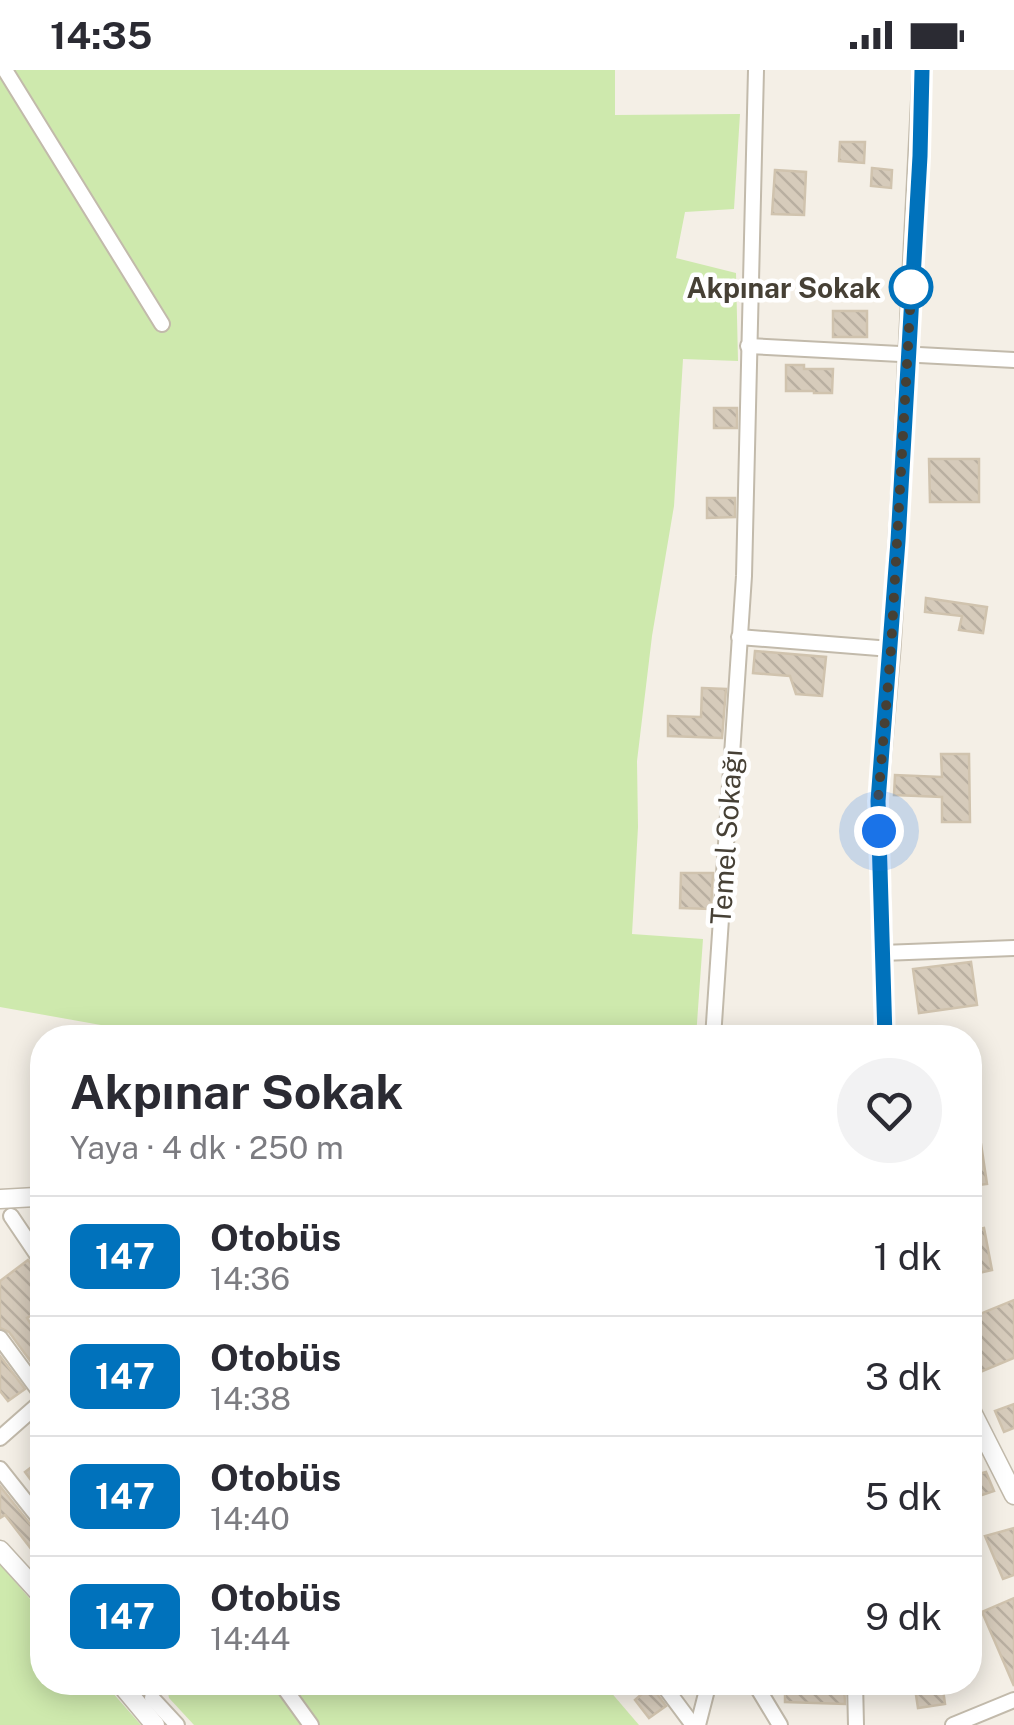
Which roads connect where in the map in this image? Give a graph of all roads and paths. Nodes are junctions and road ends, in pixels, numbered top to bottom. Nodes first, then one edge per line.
1 (6, 70) edge
2 (756, 70) edge
3 (922, 70) edge
4 (162, 324) dead end
5 (748, 346) junction
6 (907, 354) junction
7 (1014, 360) edge
8 (739, 637) junction
9 (891, 649) junction
10 (1014, 948) edge
11 (882, 953) junction
12 (714, 1025) edge
13 (884, 1025) edge
14 (30, 1196) edge
15 (0, 1198) edge
16 (30, 1202) edge
17 (6, 1220) edge
18 (30, 1248) edge
19 (0, 1338) edge
20 (30, 1382) edge
21 (30, 1410) edge
22 (982, 1432) edge
23 (0, 1438) edge
24 (0, 1469) edge
25 (1014, 1495) edge
26 (30, 1507) edge
27 (0, 1550) edge
28 (30, 1583) edge
29 (133, 1695) edge
30 (289, 1695) edge
31 (672, 1695) edge
32 (705, 1695) edge
33 (762, 1695) edge
34 (855, 1695) edge
35 (1014, 1700) edge
36 (152, 1714) edge
37 (177, 1725) edge
38 (311, 1725) edge
39 (696, 1725) edge
40 (780, 1725) edge
41 (856, 1725) edge
42 (953, 1725) edge

1 - 4 street
2 - 5 street
3 - 6 street
5 - 6 street
5 - 8 street, Temel Sokağı
6 - 7 street
6 - 9 street
8 - 9 street
8 - 12 street, Temel Sokağı
9 - 11 street
10 - 11 street
11 - 13 street
14 - 15 street
16 - 17 street
17 - 18 street
19 - 20 street
21 - 23 street
22 - 25 street
24 - 26 street
27 - 28 street
29 - 36 street
30 - 38 street
31 - 39 street
32 - 39 street
33 - 40 street
34 - 41 street
35 - 42 street
36 - 37 street

